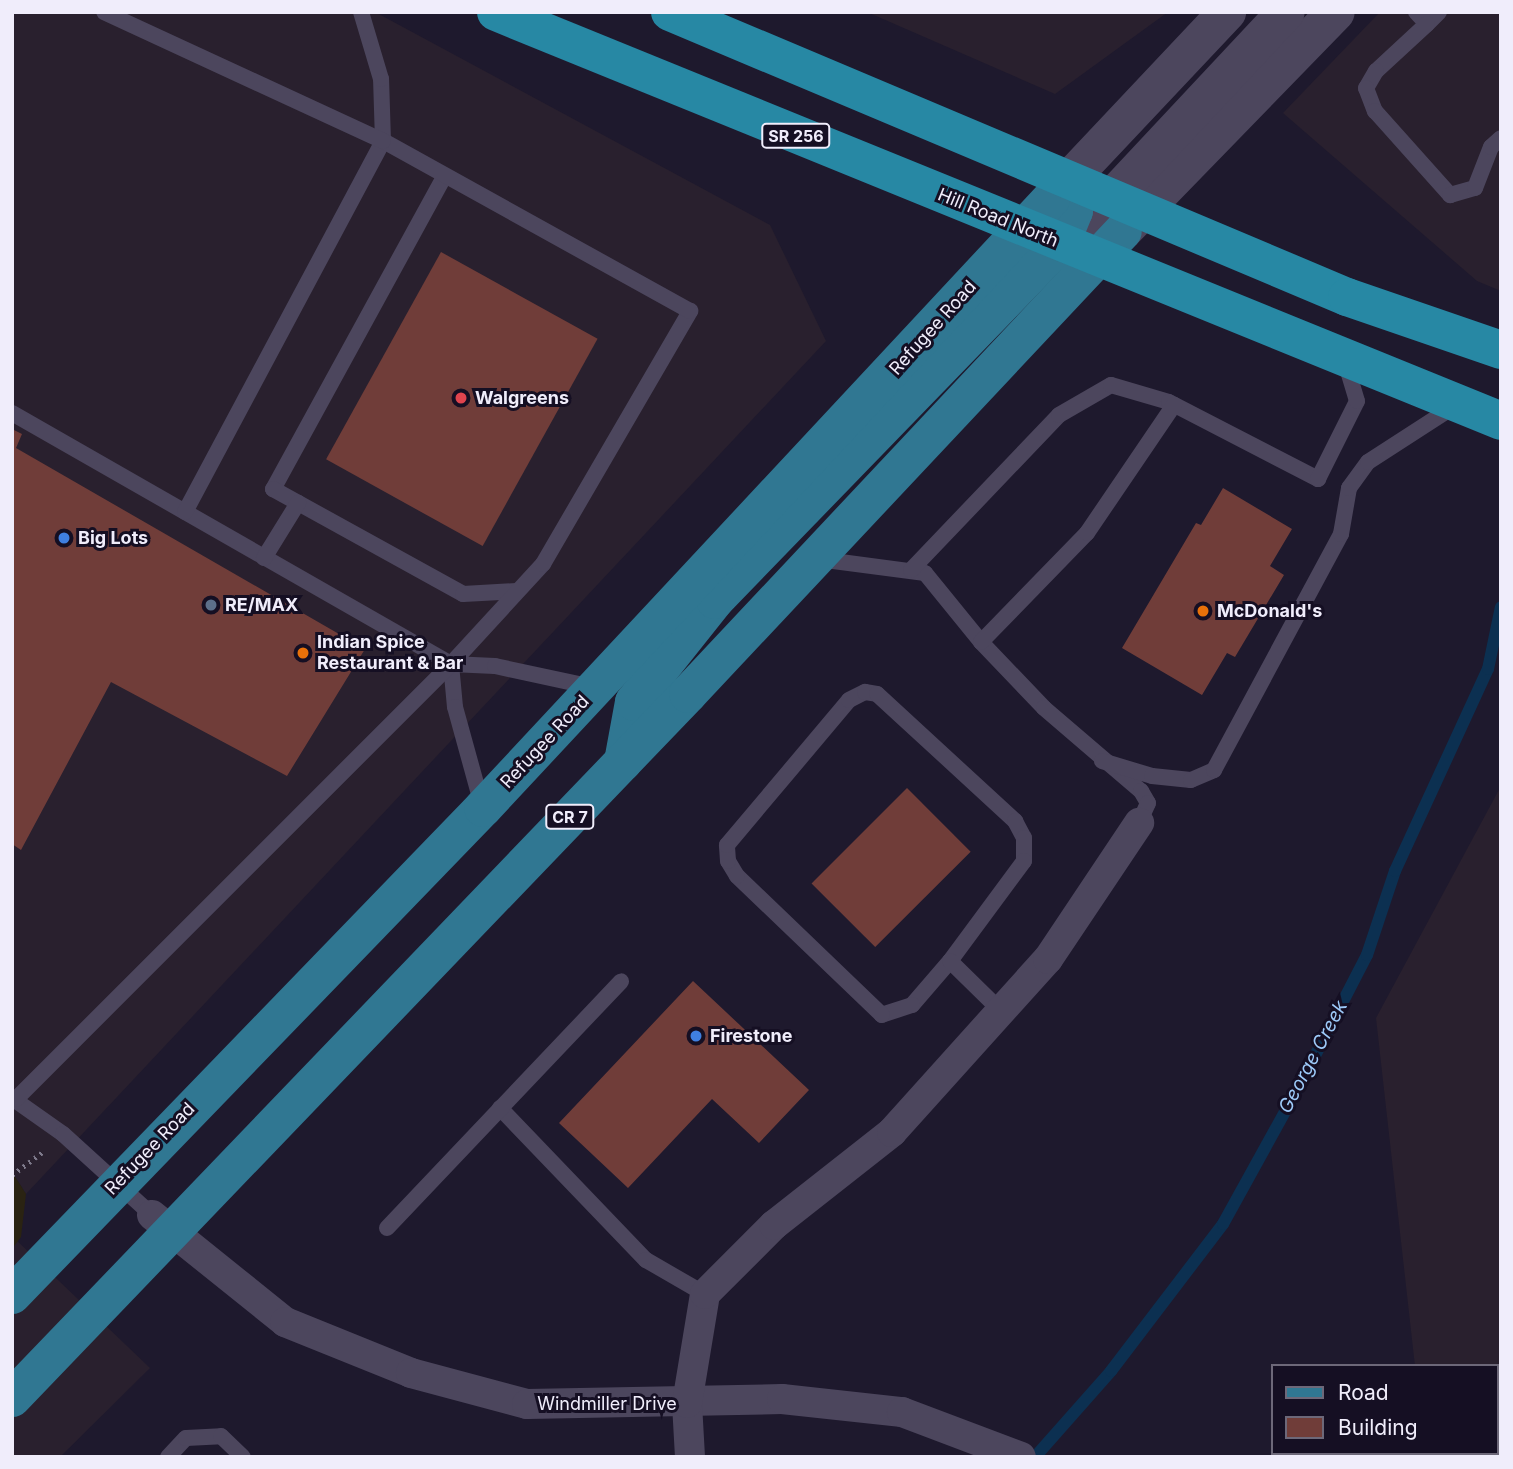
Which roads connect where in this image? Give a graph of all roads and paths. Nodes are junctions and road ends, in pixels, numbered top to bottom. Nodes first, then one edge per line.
1 (104, 12) edge
2 (361, 12) edge
3 (496, 12) edge
4 (670, 12) edge
5 (1227, 12) edge
6 (1286, 12) edge
7 (1336, 12) edge
8 (1427, 16) edge
9 (1501, 138) edge
10 (383, 141) junction
11 (444, 177) junction
12 (1060, 190) junction
13 (1118, 225) junction
14 (1024, 229) junction
15 (1061, 243) junction
16 (1501, 350) edge
17 (1345, 361) junction
18 (1174, 405) junction
19 (1457, 405) junction
20 (12, 413) edge
21 (1501, 421) edge
22 (298, 503) junction
23 (185, 512) junction
24 (264, 558) junction
25 (816, 558) junction
26 (911, 570) junction
27 (517, 591) junction
28 (981, 642) junction
29 (451, 664) junction
30 (596, 688) junction
31 (1102, 761) junction
32 (623, 762) junction
33 (483, 808) junction
34 (1139, 823) joint
35 (950, 961) junction
36 (621, 981) dead end
37 (1001, 1011) junction
38 (14, 1098) edge
39 (500, 1108) junction
40 (62, 1134) junction
41 (12, 1175) edge
42 (117, 1183) junction
43 (162, 1223) junction
44 (387, 1228) dead end
45 (12, 1294) edge
46 (705, 1294) junction
47 (12, 1398) edge
48 (687, 1403) junction
49 (1018, 1456) edge
50 (167, 1457) edge
51 (243, 1457) edge
52 (690, 1457) edge

1 - 10 lane
2 - 10 lane
3 - 14 highway, Hill Road North / SR 256
4 - 12 highway, Hill Road North / SR 256
5 - 12 main road, Refugee Road
6 - 13 main road
7 - 13 main road, CR 7
8 - 9 lane
10 - 11 lane
10 - 23 lane
11 - 22 lane
11 - 27 lane
12 - 13 highway, Hill Road North / SR 256
12 - 14 main road, Refugee Road
12 - 15 main road, Refugee Road
13 - 15 highway, Hill Road North / SR 256
13 - 16 highway, Hill Road North / SR 256
13 - 17 highway, Hill Road North / SR 256
13 - 25 main road, CR 7
14 - 15 highway, Hill Road North / SR 256
14 - 30 main road, Refugee Road
15 - 32 main road, Refugee Road
17 - 18 lane
17 - 19 highway, Hill Road North / SR 256
18 - 26 lane
18 - 28 lane
19 - 21 highway, Hill Road North / SR 256
19 - 31 lane
20 - 23 lane
22 - 24 lane
22 - 27 lane
23 - 24 lane
24 - 29 lane
25 - 26 lane
25 - 32 main road, CR 7
26 - 28 lane
27 - 29 lane
28 - 31 lane
29 - 30 lane
29 - 33 lane
29 - 38 lane
30 - 33 main road, Refugee Road
31 - 34 lane
32 - 43 main road, CR 7
33 - 42 main road, Refugee Road
34 - 37 street
35 - 35 lane
35 - 37 lane
36 - 39 lane
37 - 46 street
38 - 40 lane
39 - 44 lane
39 - 46 lane
40 - 41 path
40 - 42 lane
42 - 43 lane
42 - 45 main road, Refugee Road
43 - 47 main road, CR 7
43 - 48 street, Windmiller Drive
46 - 48 street
48 - 49 street, Windmiller Drive
48 - 52 street
50 - 51 lane

